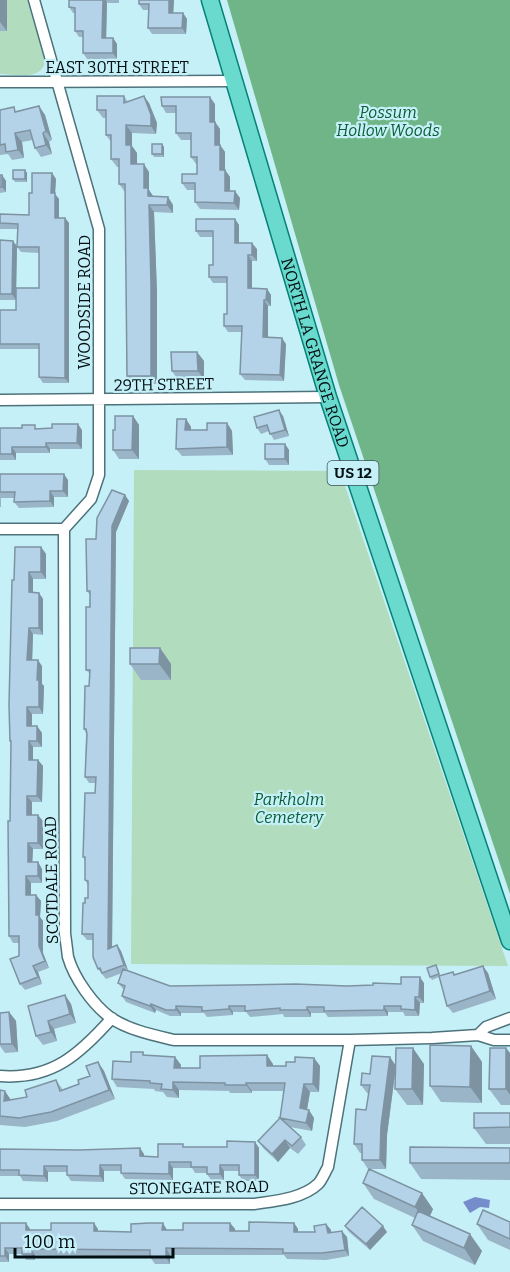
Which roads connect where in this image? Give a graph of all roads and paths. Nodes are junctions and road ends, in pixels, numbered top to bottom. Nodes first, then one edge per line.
1 (34, 0) edge
2 (210, 0) edge
3 (234, 81) junction
4 (0, 82) edge
5 (59, 83) junction
6 (328, 397) junction
7 (99, 399) junction
8 (0, 400) edge
9 (0, 529) edge
10 (64, 529) junction
11 (510, 941) edge
12 (112, 1018) junction
13 (510, 1018) edge
14 (478, 1035) junction
15 (350, 1040) junction
16 (510, 1040) edge
17 (0, 1076) edge
18 (0, 1204) edge

1 - 5 street, WOODSIDE ROAD
2 - 3 main road, NORTH LA GRANGE ROAD / US 12
3 - 5 street, EAST 30TH STREET
3 - 6 main road, NORTH LA GRANGE ROAD / US 12
4 - 5 street, EAST 30TH STREET
5 - 7 street, WOODSIDE ROAD
6 - 7 street, 29TH STREET
6 - 11 main road, NORTH LA GRANGE ROAD / US 12
7 - 8 street, 29TH STREET
7 - 10 street, WOODSIDE ROAD
9 - 10 street
10 - 12 street, SCOTDALE ROAD
12 - 15 street, SCOTDALE ROAD
12 - 17 street
13 - 14 street, SCOTDALE ROAD
14 - 15 street, SCOTDALE ROAD
14 - 16 street, SCOTDALE ROAD
15 - 18 street, STONEGATE ROAD

